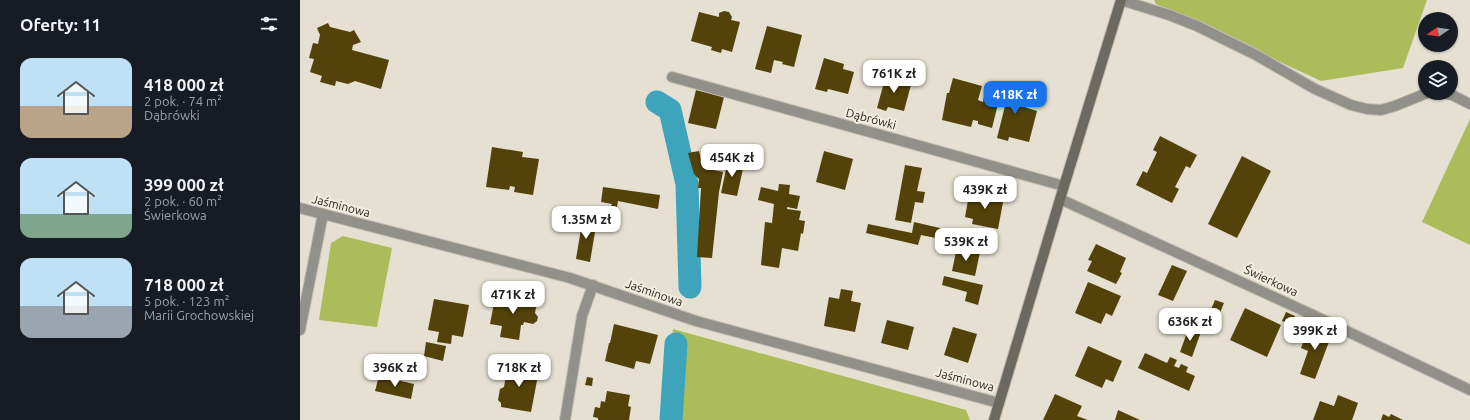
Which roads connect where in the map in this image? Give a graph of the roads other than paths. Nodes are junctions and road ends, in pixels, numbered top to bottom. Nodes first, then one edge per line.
1 (1121, 0) edge
2 (672, 77) dead end
3 (1418, 97) edge
4 (1458, 98) edge
5 (1470, 104) edge
6 (1064, 186) junction
7 (1060, 199) junction
8 (300, 208) edge
9 (322, 214) junction
10 (592, 285) junction
11 (300, 330) edge
12 (1470, 390) edge
13 (1000, 403) junction
14 (565, 420) edge
15 (994, 420) edge

1 - 3 street
1 - 6 street
2 - 6 street, Dąbrówki
4 - 5 street
6 - 7 street
7 - 12 street, Świerkowa
7 - 13 street
8 - 9 street, Jaśminowa
9 - 10 street, Jaśminowa
9 - 11 street
10 - 13 street, Jaśminowa
10 - 14 street
13 - 15 street

